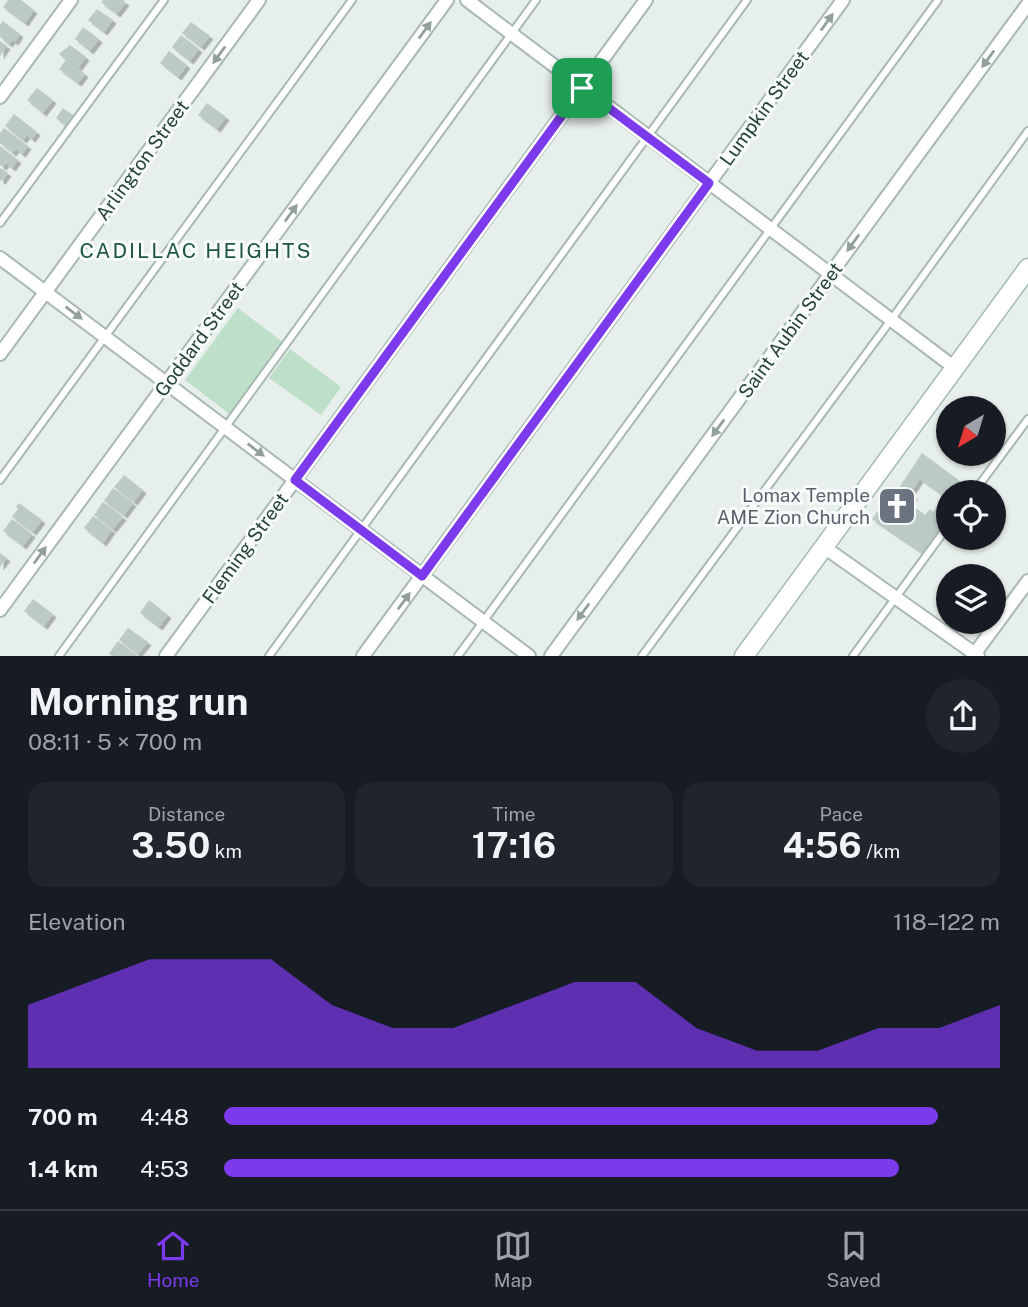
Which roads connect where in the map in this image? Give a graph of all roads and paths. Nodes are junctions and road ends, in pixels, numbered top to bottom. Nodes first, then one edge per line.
1 (71, 0) edge
2 (164, 0) edge
3 (259, 0) edge
4 (352, 0) edge
5 (447, 0) edge
6 (467, 0) edge
7 (536, 0) edge
8 (646, 0) edge
9 (747, 0) edge
10 (843, 0) edge
11 (938, 0) edge
12 (1028, 4) edge
13 (511, 34) junction
14 (582, 88) junction
15 (0, 97) edge
16 (1028, 131) edge
17 (647, 136) junction
18 (709, 183) junction
19 (0, 223) edge
20 (770, 229) junction
21 (0, 258) edge
22 (1028, 268) edge
23 (830, 274) junction
24 (46, 292) junction
25 (891, 320) junction
26 (104, 336) junction
27 (0, 354) edge
28 (955, 368) junction
29 (167, 383) junction
30 (1028, 419) edge
31 (226, 428) junction
32 (0, 480) edge
33 (295, 480) junction
34 (983, 480) edge
35 (362, 530) junction
36 (936, 542) edge
37 (824, 547) junction
38 (422, 576) junction
39 (1028, 581) edge
40 (895, 597) junction
41 (0, 610) edge
42 (483, 622) junction
43 (975, 655) edge
44 (59, 656) edge
45 (166, 656) edge
46 (269, 656) edge
47 (363, 656) edge
48 (458, 656) edge
49 (528, 656) edge
50 (551, 656) edge
51 (642, 656) edge
52 (744, 656) edge
53 (853, 656) edge

1 - 15 street
2 - 19 lane
3 -> 24 street, Arlington Street
4 - 26 lane
29 -> 5 street, Goddard Street
6 - 13 street
7 - 13 lane
8 - 14 street, Fleming Street
9 - 17 lane
18 -> 10 street, Lumpkin Street
11 - 20 lane
12 -> 23 street, Saint Aubin Street
13 - 14 street
13 - 31 lane
14 - 17 street
14 - 33 street, Fleming Street
16 - 25 lane
17 - 18 street
17 - 35 lane
18 - 20 street
18 - 38 street, Lumpkin Street
20 - 23 street
20 - 42 lane
21 - 24 street
22 - 28 street
23 - 25 street
23 -> 50 street, Saint Aubin Street
24 -> 26 street
24 - 27 street, Arlington Street
25 - 28 street
25 - 51 lane
26 - 29 street
26 - 32 lane
28 - 37 street
29 - 31 street
41 -> 29 street, Goddard Street
30 - 34 lane
31 -> 33 street
31 - 44 lane
33 - 35 street
33 - 45 street, Fleming Street
35 - 38 street
35 - 46 lane
36 - 40 lane
37 - 40 street
37 - 52 street
38 - 42 street
47 -> 38 street, Lumpkin Street
39 - 43 street
40 - 43 street
40 - 53 lane
42 - 48 lane
42 - 49 street

